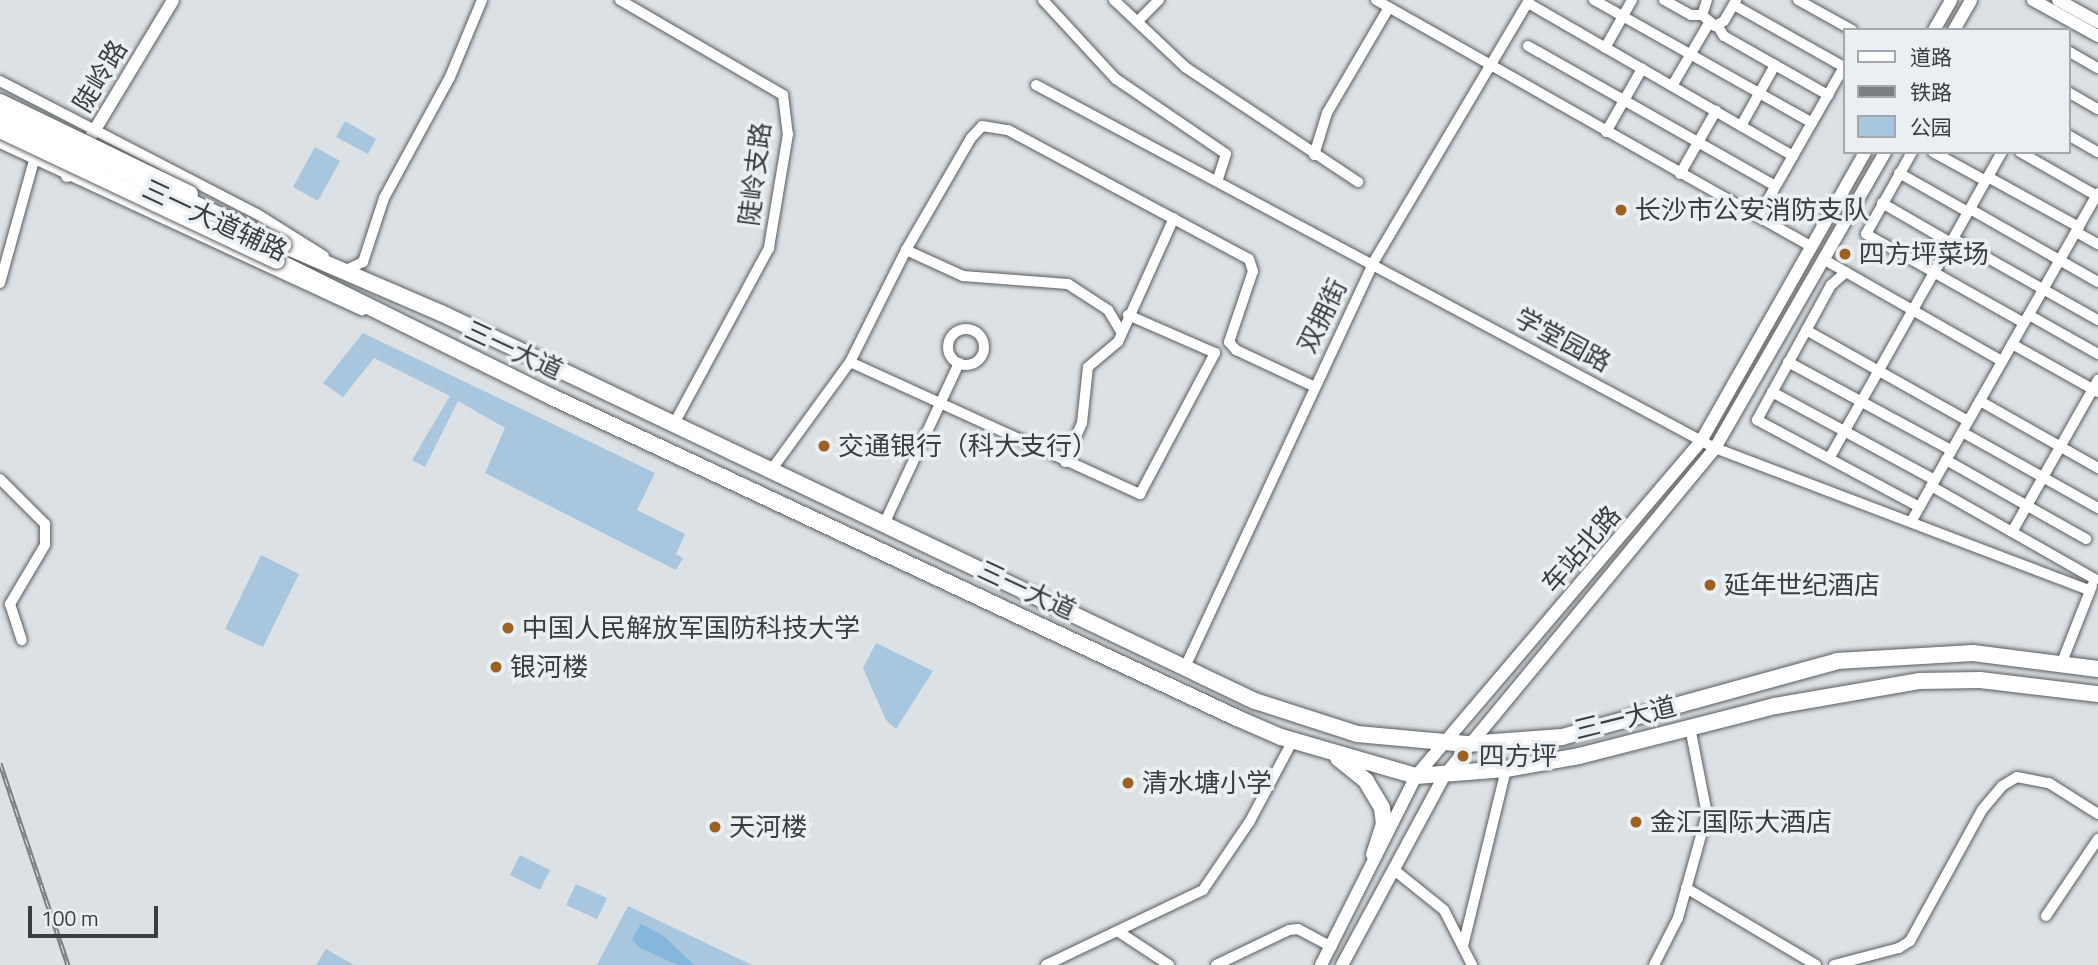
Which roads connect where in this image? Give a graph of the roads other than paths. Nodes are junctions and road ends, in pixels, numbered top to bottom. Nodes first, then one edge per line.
1 (163, 0) edge
2 (173, 0) edge
3 (485, 0) edge
4 (620, 0) edge
5 (1043, 0) edge
6 (1114, 0) edge
7 (1159, 0) edge
8 (1594, 0) edge
9 (1632, 0) edge
10 (1664, 0) edge
11 (1707, 0) edge
12 (1798, 0) edge
13 (1951, 0) edge
14 (1970, 0) edge
15 (2033, 0) edge
16 (2058, 0) edge
17 (1529, 2) edge
18 (1735, 2) edge
19 (1384, 4) edge
20 (1623, 16) junction
21 (1709, 21) junction
22 (1137, 22) junction
23 (2098, 22) edge
24 (1848, 28) edge
25 (1935, 28) edge
26 (1955, 28) edge
27 (2098, 36) edge
28 (1528, 46) dead end
29 (1605, 48) junction
30 (2070, 52) edge
31 (1690, 55) junction
32 (1775, 65) junction
33 (1842, 66) edge
34 (1491, 68) junction
35 (2098, 68) edge
36 (1642, 69) junction
37 (1842, 70) edge
38 (0, 81) edge
39 (1036, 85) dead end
40 (1672, 86) junction
41 (1759, 93) junction
42 (2070, 93) edge
43 (1828, 95) junction
44 (1624, 101) junction
45 (0, 102) edge
46 (2098, 109) edge
47 (1716, 111) junction
48 (0, 114) edge
49 (1812, 123) junction
50 (1741, 126) junction
51 (90, 128) junction
52 (0, 130) edge
53 (1606, 132) junction
54 (2070, 136) edge
55 (0, 143) edge
56 (1698, 143) junction
57 (2098, 152) edge
58 (1864, 154) edge
59 (1884, 154) edge
60 (1911, 154) edge
61 (1937, 154) edge
62 (2000, 154) edge
63 (2023, 154) edge
64 (1314, 155) junction
65 (1793, 156) junction
66 (34, 160) junction
67 (1899, 173) junction
68 (63, 174) junction
69 (1680, 174) junction
70 (1987, 179) junction
71 (1217, 181) junction
72 (1358, 182) dead end
73 (1775, 186) junction
74 (2097, 199) edge
75 (1882, 202) junction
76 (1969, 211) junction
77 (1758, 217) junction
78 (228, 218) junction
79 (1174, 218) junction
80 (2077, 230) junction
81 (1952, 241) junction
82 (2098, 244) edge
83 (1812, 247) junction
84 (906, 250) junction
85 (1823, 259) junction
86 (2060, 260) junction
87 (1373, 264) junction
88 (342, 270) junction
89 (1846, 272) junction
90 (1934, 273) junction
91 (2098, 282) edge
92 (0, 283) edge
93 (383, 287) junction
94 (2043, 289) junction
95 (1913, 310) junction
96 (1128, 315) junction
97 (2026, 319) junction
98 (2098, 320) edge
99 (414, 330) junction
100 (1806, 330) junction
101 (1121, 332) junction
102 (2012, 344) junction
103 (1231, 346) junction
104 (1215, 353) junction
105 (2098, 354) edge
106 (2003, 361) junction
107 (850, 362) junction
108 (1788, 362) junction
109 (959, 363) dead end
110 (1879, 371) junction
111 (1313, 386) junction
112 (2096, 387) edge
113 (1772, 392) junction
114 (1862, 401) junction
115 (1980, 401) junction
116 (940, 404) junction
117 (1968, 421) junction
118 (674, 424) junction
119 (1845, 431) junction
120 (1962, 432) junction
121 (1701, 441) junction
122 (2060, 447) junction
123 (1715, 449) junction
124 (1949, 455) junction
125 (1830, 457) dead end
126 (1066, 463) junction
127 (2098, 468) edge
128 (772, 470) junction
129 (2043, 478) junction
130 (0, 479) edge
131 (1933, 483) junction
132 (2027, 506) junction
133 (1919, 507) junction
134 (2098, 508) edge
135 (1911, 522) junction
136 (884, 524) junction
137 (2012, 532) junction
138 (2086, 539) dead end
139 (2094, 581) edge
140 (22, 640) dead end
141 (2062, 662) junction
142 (1185, 667) junction
143 (2098, 669) edge
144 (2098, 694) edge
145 (1689, 727) junction
146 (1293, 740) junction
147 (1442, 743) junction
148 (1467, 744) junction
149 (1327, 751) junction
150 (1506, 769) junction
151 (1416, 776) junction
152 (1444, 776) junction
153 (2098, 814) edge
154 (2098, 839) edge
155 (1374, 854) junction
156 (1393, 869) junction
157 (1686, 888) junction
158 (2046, 916) dead end
159 (1119, 932) junction
160 (1463, 946) junction
161 (1332, 947) junction
162 (1049, 964) edge
163 (1169, 965) edge
164 (1216, 965) edge
165 (1321, 965) edge
166 (1342, 965) edge
167 (1472, 965) edge
168 (1654, 965) edge
169 (1816, 965) edge
170 (1834, 965) edge

1 - 51 main road, 陡岭路
2 - 51 main road, 陡岭路
3 - 88 street
3 - 93 street
4 - 118 street, 陡岭支路
5 - 71 street
6 - 22 street
7 - 22 street
8 - 20 street
9 - 20 street
10 - 21 street
11 - 21 street
12 - 24 street
13 - 25 main road
14 - 26 main road
15 - 27 main road
16 - 23 main road
17 - 29 street
17 - 34 street, 双拥街
18 - 21 street
18 - 33 street
19 - 34 street
19 - 64 street
20 - 29 street
20 - 31 street
21 - 31 street
21 - 32 street
22 - 64 street
28 - 44 street
29 - 36 street
30 - 35 street
31 - 40 street
31 - 41 street
32 - 41 street
32 - 43 street
34 - 53 street
34 - 87 street, 双拥街
36 - 40 street
36 - 44 street
37 - 43 street
38 - 51 street, 三一大道辅路
39 - 71 street, 学堂园路
40 - 47 street
41 - 49 street
41 - 50 street
42 - 46 street
43 - 49 street
44 - 53 street
44 - 56 street
45 - 78 highway, bridge
47 - 50 street
47 - 56 street
48 - 78 highway, 三一大道, bridge
49 - 65 street
50 - 65 street
51 - 68 main road, 陡岭路
51 - 88 street, 三一大道辅路
52 - 99 highway, 三一大道, bridge
53 - 69 street
54 - 57 street
55 - 66 street, 三一大道辅路
56 - 69 street
56 - 73 street
58 - 83 main road, 车站北路
59 - 85 main road, 车站北路
60 - 67 street
61 - 70 street
62 - 70 street
63 - 74 street
64 - 72 street
65 - 73 street
66 - 68 street, 三一大道辅路
66 - 92 street
67 - 75 street
67 - 76 street
68 - 99 street, 三一大道辅路
69 - 77 street
70 - 76 street
70 - 80 street
71 - 87 street, 学堂园路
73 - 77 street
74 - 80 street
75 - 81 street
75 - 90 street
76 - 81 street
76 - 86 street
77 - 83 street
78 - 88 highway, 三一大道, bridge
79 - 84 street
79 - 96 street
79 - 103 street
80 - 82 street
80 - 86 street
81 - 90 street
81 - 94 street
83 - 121 main road, 车站北路
84 - 101 street
84 - 107 street
85 - 89 street
85 - 123 main road, 车站北路
86 - 91 street
86 - 94 street
87 - 111 street, 双拥街
87 - 121 street, 学堂园路
88 - 93 highway, 三一大道
89 - 95 street
89 - 100 street
90 - 95 street
90 - 97 street
93 - 118 highway, 三一大道
94 - 97 street
94 - 98 street
95 - 106 street
95 - 110 street
96 - 101 street
96 - 104 street
97 - 102 street
97 - 105 street
99 - 146 highway, 三一大道
100 - 108 street
100 - 110 street
101 - 126 street
102 - 106 street
102 - 112 street
103 - 104 street
103 - 111 street
104 - 126 street
106 - 115 street
107 - 116 street
107 - 128 street
108 - 113 street
108 - 114 street
109 - 116 street
110 - 114 street
110 - 117 street
111 - 142 street, 双拥街
112 - 122 street
113 - 119 street
113 - 133 street
114 - 119 street
114 - 124 street
115 - 117 street
115 - 122 street
116 - 126 street
116 - 136 street
117 - 120 street
118 - 128 highway, 三一大道
119 - 125 street
119 - 131 street
120 - 124 street
120 - 129 street
121 - 123 street, 学堂园路
121 - 147 main road, 车站北路
122 - 127 street
122 - 129 street
123 - 135 street, 学堂园路
123 - 148 main road, 车站北路
124 - 131 street
124 - 132 street
128 - 136 highway, 三一大道
129 - 132 street
129 - 134 street
130 - 140 street
131 - 133 street
131 - 137 street
132 - 137 street
132 - 138 street
133 - 135 street
135 - 139 street, 学堂园路
136 - 142 highway, 三一大道
137 - 139 street
139 - 141 street
141 - 143 highway, 三一大道
141 - 148 highway, 三一大道
142 - 147 highway, 三一大道
144 - 145 highway, 三一大道
145 - 150 highway, 三一大道
145 - 157 street
146 - 149 highway, 三一大道
146 - 159 street
147 - 148 highway, 三一大道
147 - 151 main road, 车站北路
148 - 152 main road, 车站北路
149 - 151 highway, 三一大道
149 - 155 highway
150 - 152 highway, 三一大道
150 - 160 street
151 - 152 highway, 三一大道
151 - 155 main road, 车站北路
152 - 156 main road, 车站北路
153 - 170 street
154 - 158 street
155 - 161 main road, 车站北路
156 - 160 street
156 - 166 main road, 车站北路
157 - 168 street
157 - 169 street
159 - 162 street
159 - 163 street
160 - 167 street
161 - 164 street
161 - 165 main road, 车站北路

